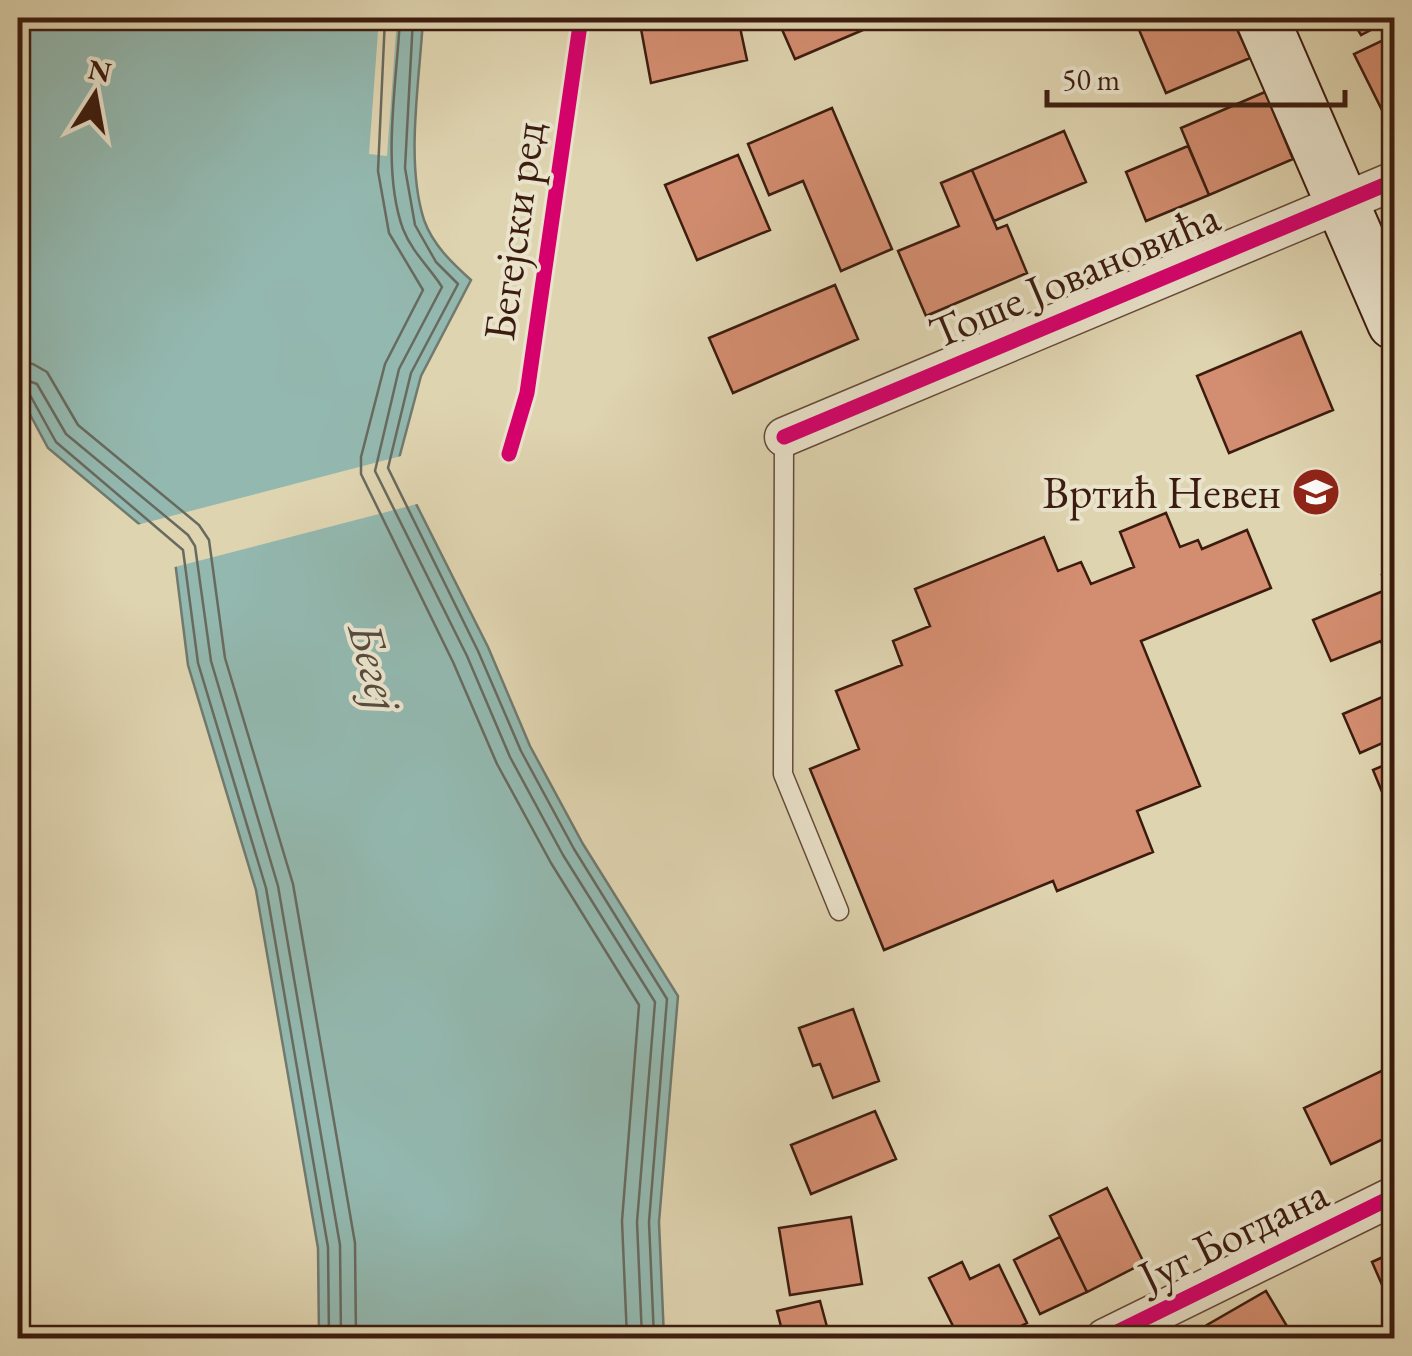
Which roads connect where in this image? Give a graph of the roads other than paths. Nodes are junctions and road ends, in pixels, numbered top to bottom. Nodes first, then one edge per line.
1 (1262, 18) edge
2 (1394, 180) edge
3 (1343, 202) junction
4 (1394, 323) edge
5 (784, 437) joint
6 (839, 912) dead end
7 (1394, 1196) edge
8 (1163, 1326) edge
9 (1105, 1338) edge

1 - 3 street
2 - 3 street, Тоше Јовановића
3 - 4 street
3 - 5 street, Тоше Јовановића
5 - 6 lane
7 - 8 street, Југ Богдана
8 - 9 street, Југ Богдана

